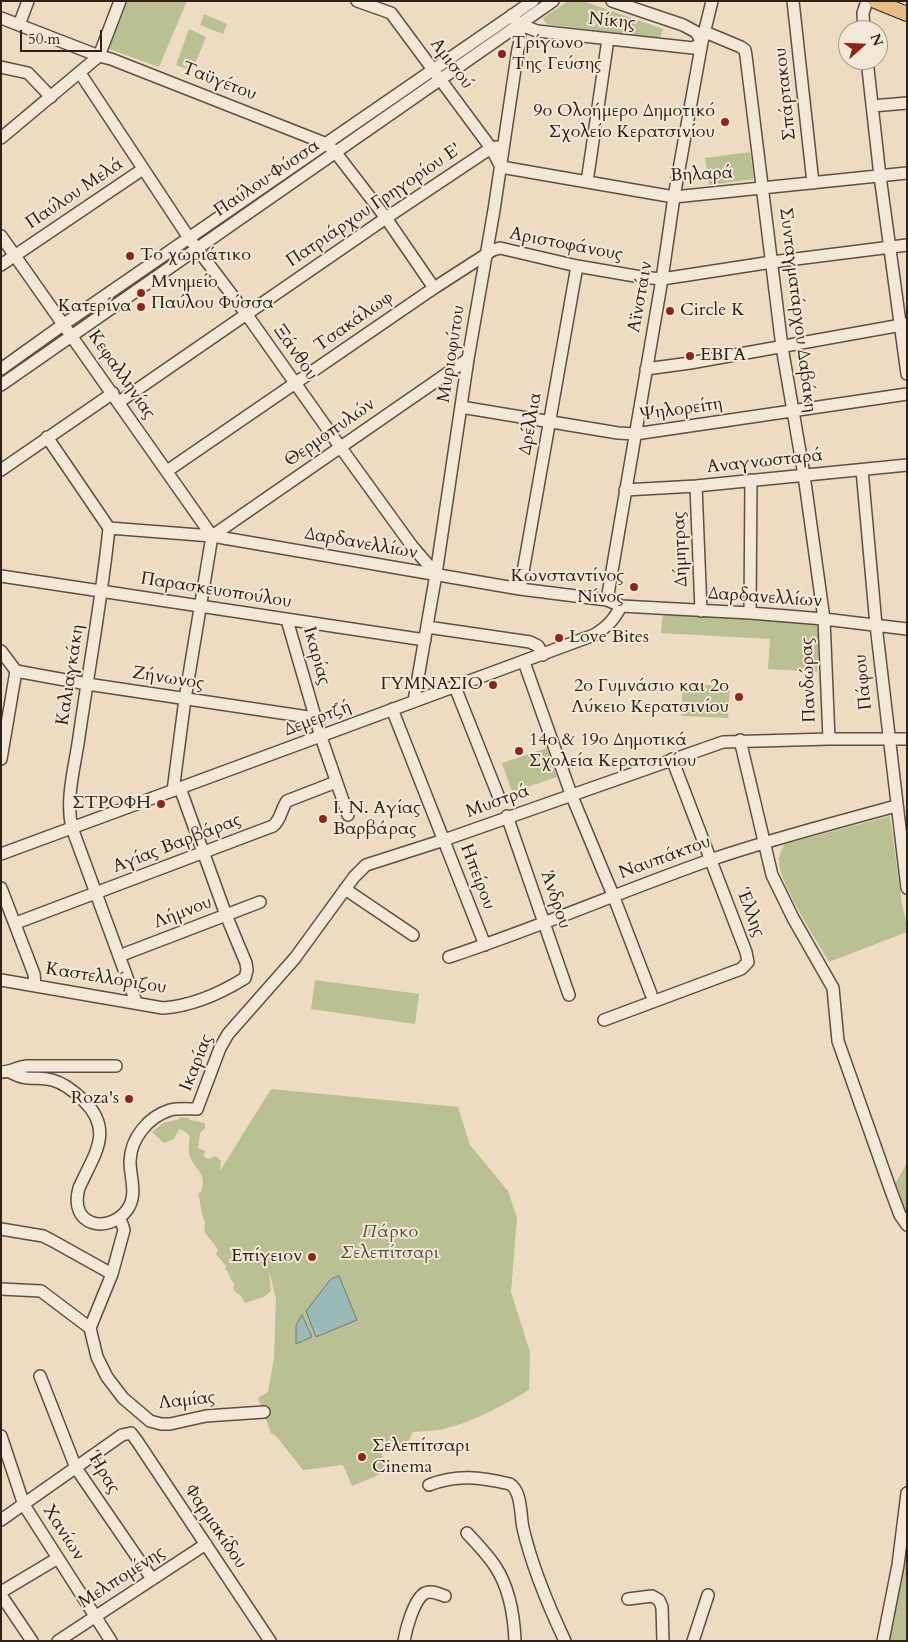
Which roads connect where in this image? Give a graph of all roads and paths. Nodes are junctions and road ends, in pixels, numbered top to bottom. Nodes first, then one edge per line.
1 (28, 1) edge
2 (120, 1) edge
3 (357, 1) edge
4 (395, 1) edge
5 (533, 1) edge
6 (553, 1) edge
7 (612, 1) edge
8 (712, 1) edge
9 (793, 1) edge
10 (866, 1) edge
11 (875, 1) edge
12 (390, 13) junction
13 (907, 14) edge
14 (1, 18) edge
15 (515, 20) junction
16 (863, 20) edge
17 (20, 25) junction
18 (703, 37) junction
19 (608, 39) junction
20 (99, 56) junction
21 (1, 67) edge
22 (433, 70) junction
23 (869, 70) edge
24 (80, 73) junction
25 (441, 80) junction
26 (51, 97) junction
27 (907, 103) edge
28 (872, 106) junction
29 (1, 138) edge
30 (327, 144) junction
31 (503, 146) junction
32 (491, 148) junction
33 (336, 153) junction
34 (500, 167) junction
35 (143, 169) junction
36 (907, 173) edge
37 (880, 176) junction
38 (587, 182) junction
39 (813, 183) junction
40 (764, 188) junction
41 (674, 196) junction
42 (386, 218) junction
43 (1, 236) edge
44 (189, 238) junction
45 (907, 245) edge
46 (197, 248) junction
47 (891, 248) junction
48 (486, 253) junction
49 (16, 255) junction
50 (772, 262) junction
51 (1, 265) edge
52 (577, 266) junction
53 (662, 279) junction
54 (434, 288) junction
55 (247, 315) junction
56 (64, 324) junction
57 (904, 325) edge
58 (72, 335) junction
59 (782, 347) junction
60 (468, 359) junction
61 (1, 369) edge
62 (646, 369) junction
63 (907, 374) edge
64 (295, 384) junction
65 (1, 385) edge
66 (907, 394) edge
67 (116, 398) junction
68 (461, 407) junction
69 (792, 411) junction
70 (549, 422) junction
71 (635, 434) junction
72 (47, 437) junction
73 (340, 448) junction
74 (907, 466) edge
75 (1, 470) edge
76 (862, 470) junction
77 (166, 471) junction
78 (804, 475) junction
79 (751, 480) junction
80 (696, 486) junction
81 (626, 490) junction
82 (109, 528) junction
83 (212, 536) junction
84 (436, 574) junction
85 (1, 576) edge
86 (520, 589) junction
87 (102, 591) junction
88 (606, 600) junction
89 (200, 606) junction
90 (621, 606) junction
91 (700, 611) junction
92 (750, 613) junction
93 (824, 619) junction
94 (287, 620) junction
95 (876, 625) junction
96 (427, 627) junction
97 (907, 629) edge
98 (425, 640) junction
99 (1, 651) edge
100 (543, 655) junction
101 (524, 662) junction
102 (16, 671) junction
103 (87, 684) junction
104 (455, 686) junction
105 (185, 699) junction
106 (414, 701) junction
107 (392, 709) junction
108 (315, 718) junction
109 (3, 734) edge
110 (321, 737) junction
111 (829, 739) junction
112 (888, 739) junction
113 (907, 739) edge
114 (740, 740) junction
115 (1, 759) edge
116 (672, 759) junction
117 (336, 782) junction
118 (177, 789) junction
119 (571, 794) junction
120 (498, 795) dead end
121 (896, 806) junction
122 (348, 815) dead end
123 (507, 816) junction
124 (72, 828) junction
125 (444, 840) junction
126 (764, 843) junction
127 (203, 852) junction
128 (1, 854) edge
129 (712, 860) junction
130 (366, 864) joint
131 (1, 888) edge
132 (907, 888) edge
133 (346, 889) junction
134 (95, 894) junction
135 (613, 895) junction
136 (260, 902) dead end
137 (226, 915) junction
138 (16, 923) junction
139 (545, 923) junction
140 (413, 935) dead end
141 (484, 945) junction
142 (119, 956) junction
143 (449, 957) dead end
144 (1, 980) edge
145 (35, 985) junction
146 (651, 994) dead end
147 (569, 995) dead end
148 (136, 1002) junction
149 (604, 1020) dead end
150 (116, 1066) dead end
151 (6, 1072) edge
152 (119, 1218) junction
153 (907, 1225) edge
154 (1, 1229) edge
155 (112, 1274) junction
156 (1, 1289) edge
157 (90, 1328) junction
158 (40, 1376) dead end
159 (264, 1412) dead end
160 (1, 1436) edge
161 (76, 1468) junction
162 (429, 1485) dead end
163 (907, 1493) edge
164 (24, 1505) junction
165 (1, 1520) edge
166 (467, 1533) dead end
167 (206, 1544) junction
168 (58, 1558) junction
169 (152, 1579) junction
170 (1, 1594) edge
171 (708, 1595) dead end
172 (445, 1596) dead end
173 (628, 1600) dead end
174 (96, 1617) junction
175 (32, 1641) edge
176 (58, 1641) edge
177 (111, 1641) edge
178 (270, 1641) edge
179 (404, 1641) edge
180 (515, 1641) edge
181 (565, 1641) edge
182 (663, 1641) edge
183 (693, 1641) edge
184 (884, 1641) edge

1 - 17 street
2 - 20 street
3 - 12 street
4 - 12 street
5 - 15 street, Παύλου Φύσσα
6 - 15 street, Παύλου Φύσσα
7 - 18 street
8 - 18 street, Αϊνστάιν
9 - 39 street, Σπάρτακου
10 - 16 street
11 - 13 main road
12 - 22 street, Αμισού
14 - 17 street, Ταϋγέτου
15 - 19 street, Νίκης
15 - 22 street, Παύλου Φύσσα
15 - 25 street, Παύλου Φύσσα
15 - 31 street, Μυριοφύτου
17 - 20 street, Ταϋγέτου
18 - 19 street, Νίκης
18 - 40 street, Συνταγματάρχου Δαβάκη
18 - 41 street, Αϊνστάιν
19 - 38 street
20 - 24 street
20 - 30 street, Ταϋγέτου
21 - 26 street
22 - 25 street, Αμισού
22 - 30 street, Παύλου Φύσσα
23 - 28 street
24 - 26 street
24 - 35 street, Ξάνθου
25 - 32 street, Αμισού
25 - 33 street, Παύλου Φύσσα
26 - 29 street
27 - 28 street
28 - 37 street
30 - 33 street, Ταϋγέτου
30 - 44 street, Παύλου Φύσσα
31 - 32 street, Πατριάρχου Γρηγορίου Ε'
31 - 34 street, Μυριοφύτου
32 - 34 street, Αμισού
32 - 42 street, Πατριάρχου Γρηγορίου Ε'
33 - 42 street, Ταϋγέτου
33 - 46 street, Παύλου Φύσσα
34 - 38 street, Βηλαρά
34 - 48 street, Μυριοφύτου
35 - 44 street, Ξάνθου
35 - 49 street, Παύλου Μελά
36 - 37 street, Βηλαρά
37 - 39 street, Βηλαρά
37 - 47 street
38 - 41 street, Βηλαρά
39 - 40 street, Βηλαρά
40 - 41 street, Βηλαρά
40 - 50 street, Συνταγματάρχου Δαβάκη
41 - 53 street, Αϊνστάιν
42 - 54 street, Ταϋγέτου
42 - 55 street, Πατριάρχου Γρηγορίου Ε'
43 - 49 street, Κεφαλληνίας
44 - 46 street, Ξάνθου
44 - 56 street, Παύλου Φύσσα
45 - 47 street, Αριστοφάνους
46 - 55 street, Ξάνθου
46 - 58 street, Παύλου Φύσσα
47 - 50 street, Αριστοφάνους
47 - 57 street
48 - 52 street, Αριστοφάνους
48 - 54 street, Τσακάλωφ
48 - 60 street, Μυριοφύτου
49 - 51 street, Παύλου Μελά
49 - 56 street, Κεφαλληνίας
50 - 53 street, Αριστοφάνους
50 - 59 street, Συνταγματάρχου Δαβάκη
52 - 53 street, Αριστοφάνους
52 - 70 street, Δρέλλια
53 - 62 street, Αϊνστάιν
54 - 64 street, Τσακάλωφ
55 - 64 street, Ξάνθου
55 - 67 street, Πατριάρχου Γρηγορίου Ε'
56 - 58 street, Κεφαλληνίας
56 - 61 street, Παύλου Φύσσα
57 - 59 street
57 - 63 street
58 - 65 street, Παύλου Φύσσα
58 - 67 street, Κεφαλληνίας
59 - 62 street
59 - 69 street, Συνταγματάρχου Δαβάκη
60 - 68 street, Μυριοφύτου
60 - 73 street, Θερμοπυλών
62 - 71 street, Αϊνστάιν
64 - 73 street, Ξάνθου
64 - 77 street, Τσακάλωφ
66 - 69 street, Ψηλορείτη
67 - 72 street, Πατριάρχου Γρηγορίου Ε'
67 - 77 street, Κεφαλληνίας
68 - 70 street, Ψηλορείτη
68 - 84 street, Μυριοφύτου
69 - 71 street, Ψηλορείτη
69 - 78 street, Συνταγματάρχου Δαβάκη
70 - 71 street, Ψηλορείτη
70 - 86 street, Δρέλλια
71 - 81 street, Αϊνστάιν
72 - 75 street, Πατριάρχου Γρηγορίου Ε'
72 - 82 street
73 - 83 street, Θερμοπυλών
73 - 84 street, Ξάνθου
74 - 76 street, Αναγνωσταρά
76 - 78 street, Αναγνωσταρά
76 - 95 street, Πάφου
77 - 83 street, Κεφαλληνίας
78 - 79 street, Αναγνωσταρά
78 - 93 street, Συνταγματάρχου Δαβάκη
79 - 80 street, Αναγνωσταρά
79 - 92 street
80 - 81 street, Αναγνωσταρά
80 - 91 street, Δήμητρας
81 - 88 street, Αϊνστάιν
82 - 83 street, Δαρδανελλίων
82 - 87 street, Καλιαγκάκη
83 - 84 street, Δαρδανελλίων
83 - 89 street
84 - 86 street, Δαρδανελλίων
84 - 96 street, Μυριοφύτου
85 - 87 street, Παρασκευοπούλου
86 - 88 street, Δαρδανελλίων
87 - 89 street, Παρασκευοπούλου
87 - 103 street, Καλιαγκάκη
88 - 90 street
89 - 94 street, Παρασκευοπούλου
89 - 105 street
90 - 91 street, Δαρδανελλίων
90 - 100 street, Δεμερτζή
91 - 92 street, Δαρδανελλίων
92 - 93 street, Δαρδανελλίων
93 - 95 street, Δαρδανελλίων
93 - 111 street, Πανδώρας
94 - 98 street, Παρασκευοπούλου
94 - 108 street, Ικαρίας
95 - 97 street, Δαρδανελλίων
95 - 112 street, Πάφου
96 - 98 street, Μυριοφύτου
96 - 100 street
98 - 106 street, Μυριοφύτου
99 - 102 street
100 - 101 street, Δεμερτζή
101 - 104 street, Δεμερτζή
101 - 119 street
102 - 103 street, Ζήνωνος
102 - 109 street
103 - 105 street, Ζήνωνος
103 - 124 street, Καλιαγκάκη
104 - 106 street, Δεμερτζή
104 - 120 street
105 - 108 street, Ζήνωνος
105 - 118 street
106 - 107 street, Δεμερτζή
107 - 110 street, Δεμερτζή
107 - 125 street, Ηπείρου
108 - 110 street, Ικαρίας
109 - 115 street
110 - 117 street, Ικαρίας
110 - 118 street, Δεμερτζή
111 - 112 street, Μυστρά
111 - 114 street, Μυστρά
112 - 113 street, Μυστρά
112 - 121 street, Πάφου
114 - 116 street, Μυστρά
114 - 126 street
116 - 119 street, Μυστρά
116 - 129 street, Έλλης
117 - 122 street, Ικαρίας
117 - 127 street, Αγίας Βαρβάρας
118 - 124 street, Δεμερτζή
118 - 127 street
119 - 123 street, Μυστρά
119 - 135 street
121 - 126 street, Ναυπάκτου
121 - 132 street, Πάφου
123 - 125 street, Μυστρά
123 - 139 street, Άνδρου
124 - 128 street, Δεμερτζή
124 - 134 street, Καλιαγκάκη
125 - 130 street, Μυστρά
125 - 141 street, Ηπείρου
126 - 129 street, Ναυπάκτου
126 - 153 street
127 - 134 street, Αγίας Βαρβάρας
127 - 137 street
129 - 135 street, Ναυπάκτου
129 - 149 street, Έλλης
130 - 133 street, Ικαρίας
131 - 138 street
133 - 140 street
133 - 152 street, Ικαρίας
134 - 138 street, Αγίας Βαρβάρας
134 - 142 street, Καλιαγκάκη
135 - 139 street, Ναυπάκτου
135 - 146 street
136 - 137 street, Λήμνου
137 - 142 street, Λήμνου
137 - 148 street, Καστελλόριζου
138 - 145 street
139 - 141 street, Ναυπάκτου
139 - 147 street, Άνδρου
141 - 143 street, Ναυπάκτου
142 - 148 street, Καλιαγκάκη
144 - 145 street, Καστελλόριζου
145 - 148 street, Καστελλόριζου
150 - 151 street
151 - 152 street
152 - 155 street
154 - 155 street
155 - 157 street
156 - 157 street
157 - 159 street, Λαμίας
158 - 161 street, Ήρας
160 - 164 street, Χανίων
161 - 164 street
161 - 167 street, Φαρμακίδου
161 - 169 street, Ήρας
162 - 181 street
163 - 184 street
164 - 165 street
164 - 168 street, Χανίων
166 - 180 street
167 - 169 street, Μελπομένης
167 - 178 street, Φαρμακίδου
168 - 170 street
168 - 174 street, Χανίων
169 - 174 street, Μελπομένης
170 - 175 street
171 - 183 street
172 - 179 street
173 - 182 street
174 - 176 street, Μελπομένης
174 - 177 street, Χανίων

